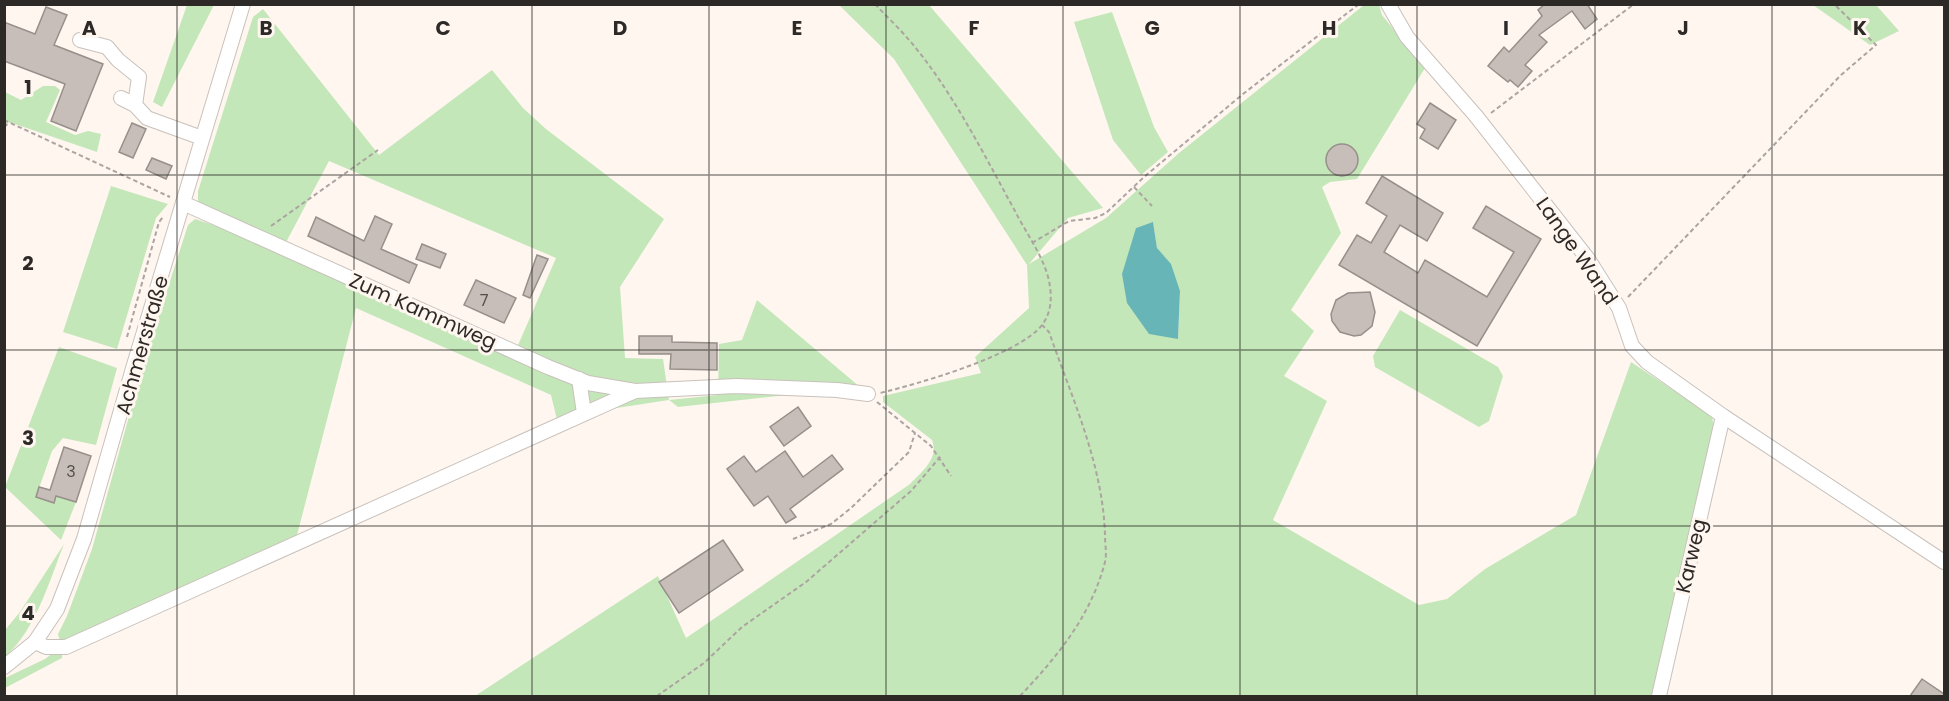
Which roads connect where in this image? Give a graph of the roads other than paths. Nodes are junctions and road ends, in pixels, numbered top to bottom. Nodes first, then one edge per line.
1 (243, 4) edge
2 (1388, 4) edge
3 (80, 40) dead end
4 (121, 98) dead end
5 (135, 105) junction
6 (202, 138) junction
7 (183, 203) junction
8 (579, 379) junction
9 (635, 391) junction
10 (868, 394) road end
11 (584, 413) junction
12 (1723, 416) junction
13 (1944, 562) edge
14 (34, 642) junction
15 (4, 667) edge
16 (1659, 696) edge

1 - 6 street, Achmerstraße
2 - 12 street, Lange Wand
3 - 5 street
4 - 5 street
5 - 6 street
6 - 7 street, Achmerstraße
7 - 8 street, Zum Kammweg
7 - 14 street, Achmerstraße
8 - 9 street, Zum Kammweg
8 - 11 street
9 - 10 street, Zum Kammweg
9 - 11 street
11 - 14 street
12 - 13 street, Lange Wand
12 - 16 street, Karweg
14 - 15 street, Achmerstraße

